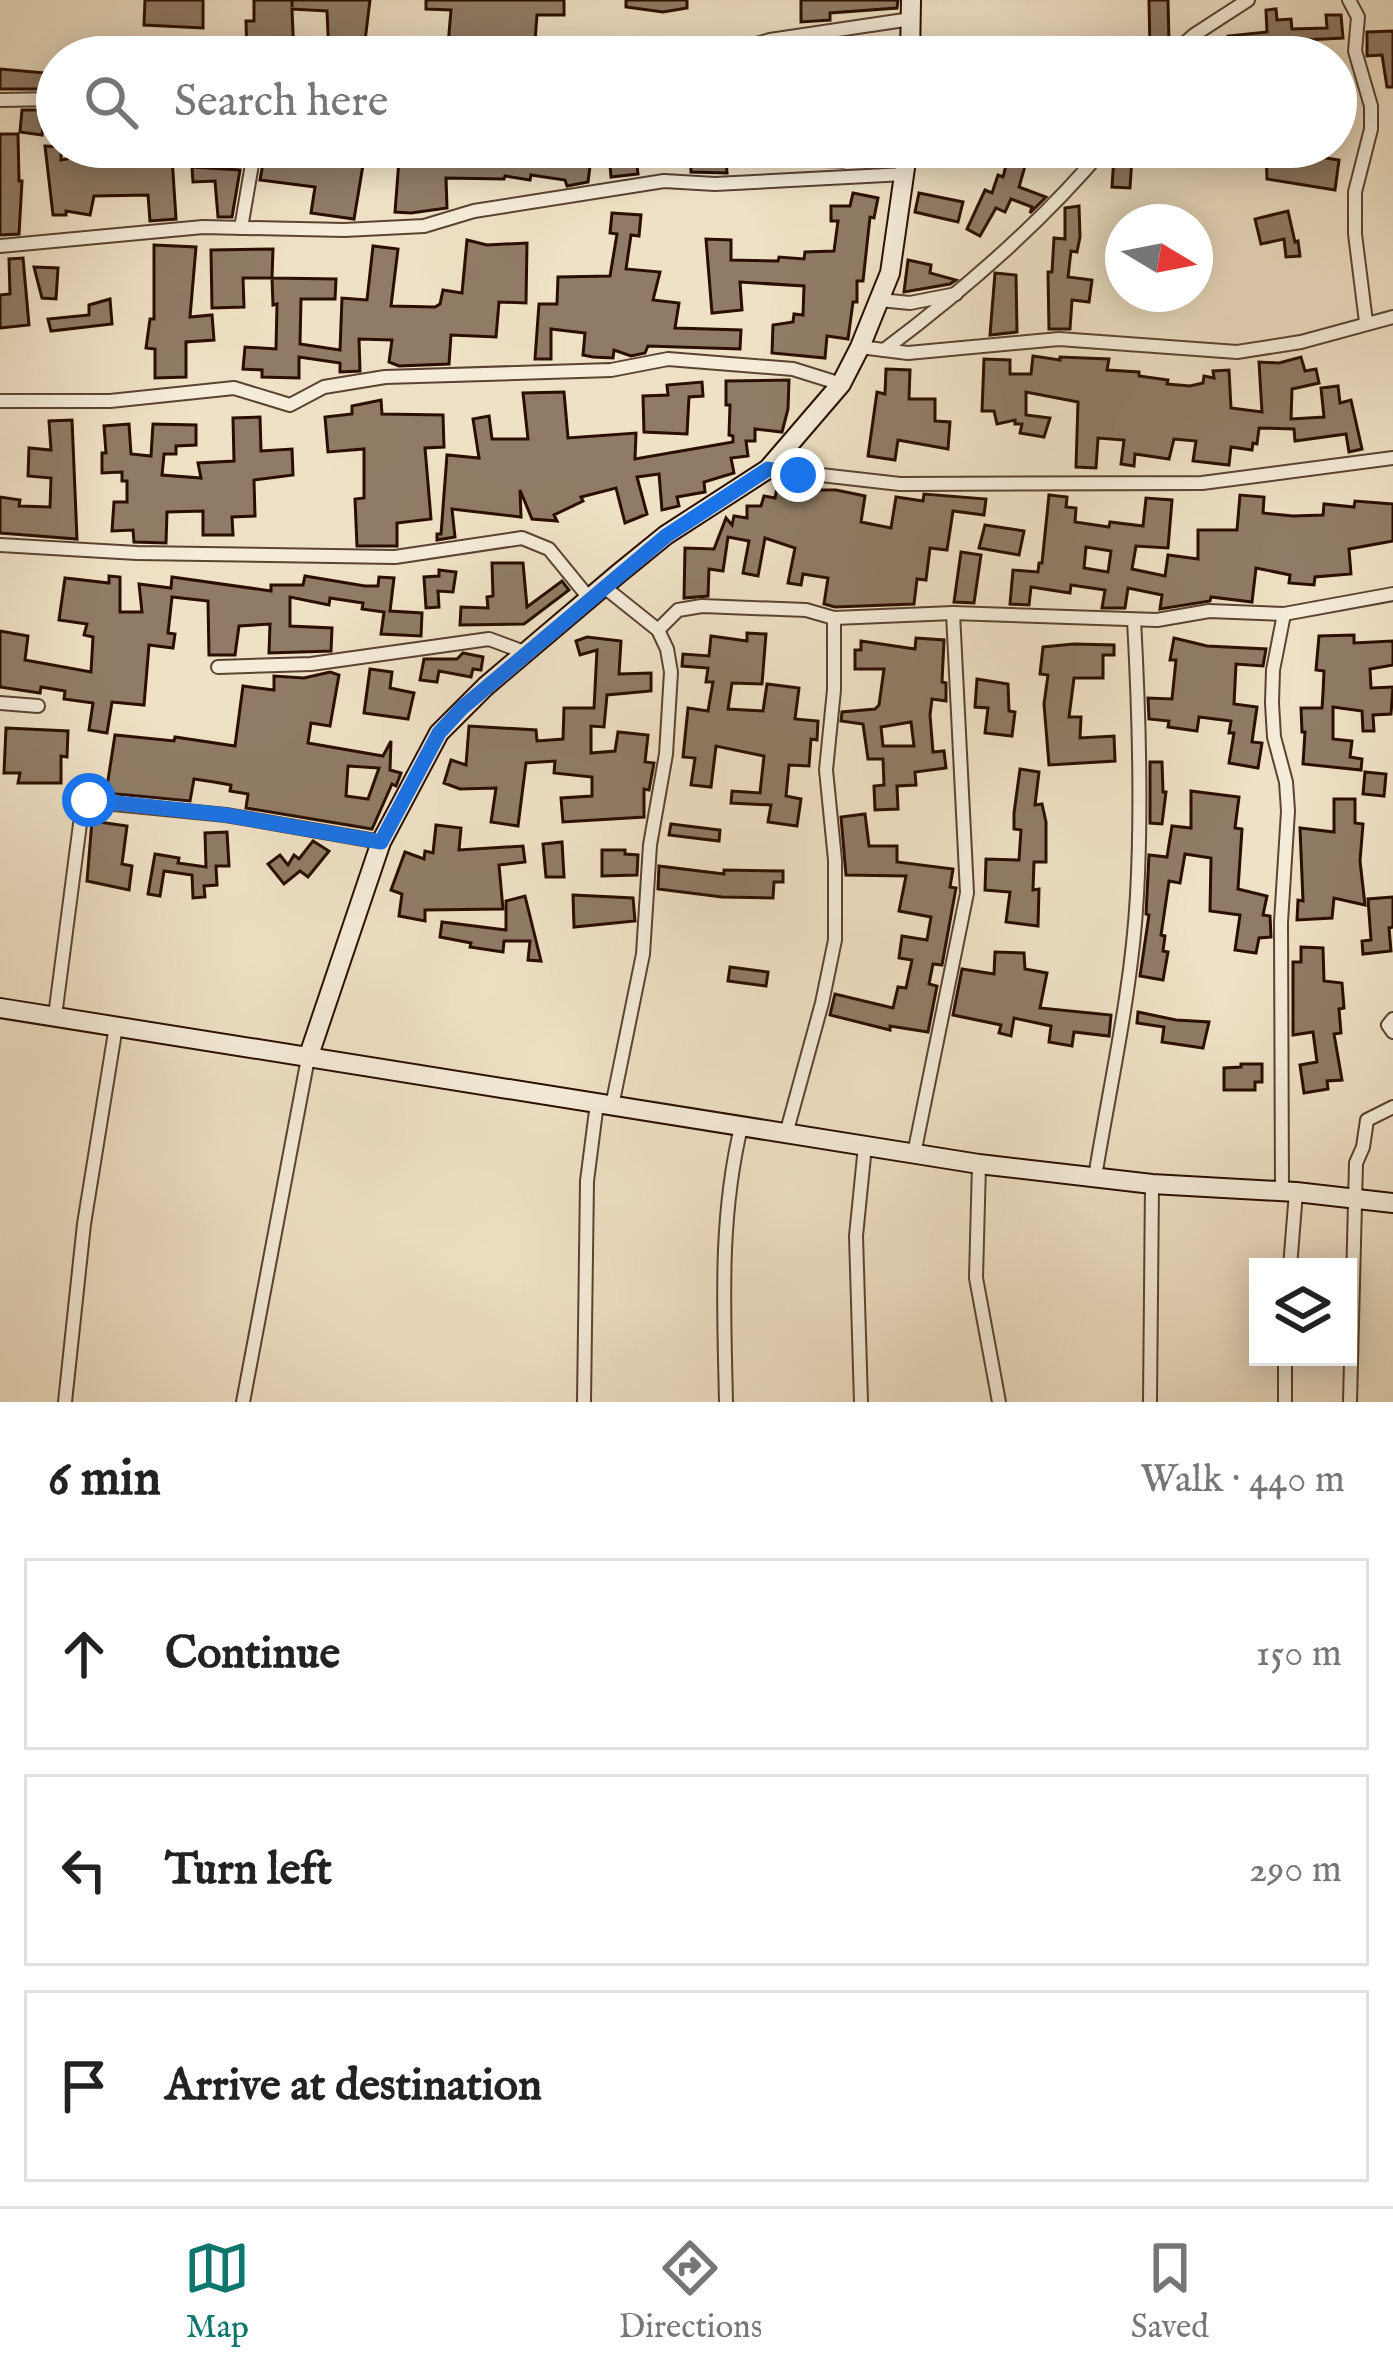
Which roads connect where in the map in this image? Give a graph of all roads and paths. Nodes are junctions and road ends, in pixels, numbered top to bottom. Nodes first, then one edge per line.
1 (1248, 0) edge
2 (1349, 0) edge
3 (911, 10) edge
4 (789, 36) edge
5 (1198, 36) edge
6 (1356, 36) edge
7 (1357, 58) edge
8 (36, 99) edge
9 (0, 100) edge
10 (252, 168) edge
11 (906, 168) edge
12 (1085, 168) edge
13 (905, 174) junction
14 (242, 228) junction
15 (0, 246) edge
16 (957, 294) junction
17 (880, 301) junction
18 (1393, 317) edge
19 (1366, 322) junction
20 (860, 347) junction
21 (883, 351) junction
22 (841, 384) junction
23 (0, 401) edge
24 (1393, 458) edge
25 (768, 469) junction
26 (0, 545) edge
27 (596, 592) junction
28 (1393, 594) edge
29 (953, 614) junction
30 (1284, 614) junction
31 (834, 618) junction
32 (1134, 620) junction
33 (658, 630) junction
34 (526, 653) junction
35 (218, 667) dead end
36 (0, 703) edge
37 (38, 706) dead end
38 (381, 842) junction
39 (0, 1007) edge
40 (56, 1016) junction
41 (1393, 1019) edge
42 (116, 1026) junction
43 (1393, 1032) edge
44 (308, 1058) junction
45 (604, 1104) junction
46 (1393, 1107) edge
47 (741, 1127) junction
48 (786, 1134) junction
49 (865, 1146) junction
50 (914, 1154) junction
51 (979, 1165) junction
52 (1095, 1177) junction
53 (1152, 1184) junction
54 (1289, 1191) junction
55 (1353, 1199) junction
56 (1393, 1202) edge
57 (1290, 1258) edge
58 (1285, 1366) edge
59 (65, 1402) edge
60 (243, 1402) edge
61 (584, 1402) edge
62 (726, 1402) edge
63 (861, 1402) edge
64 (999, 1402) edge
65 (1150, 1402) edge
66 (1285, 1402) edge
67 (1349, 1402) edge

1 - 5 street
2 - 6 street
3 - 4 street
7 - 19 street
8 - 9 street
10 - 14 street
11 - 13 street
12 - 16 street
13 - 14 street
13 - 17 street
14 - 15 street
16 - 17 street
16 - 21 street
17 - 20 street
18 - 19 street
19 - 21 street
20 - 21 street
20 - 22 street
22 - 23 street
22 - 25 street
24 - 25 street
25 - 27 street
26 - 27 street
27 - 33 street
27 - 34 street
28 - 30 street
29 - 31 street
29 - 32 street
29 - 50 street
30 - 32 street
30 - 54 street
31 - 33 street
31 - 48 street
32 - 52 street
33 - 45 street
34 - 35 street
34 - 38 street
36 - 37 street
38 - 40 street
38 - 44 street
39 - 40 street
40 - 42 street
41 - 43 street
42 - 44 street
42 - 59 street
44 - 45 street
44 - 60 street
45 - 47 street
45 - 61 street
46 - 55 street
47 - 48 street
47 - 62 street
48 - 49 street
49 - 50 street
49 - 63 street
50 - 51 street
51 - 52 street
51 - 64 street
52 - 53 street
53 - 54 street
53 - 65 street
54 - 55 street
54 - 57 street
55 - 56 street
55 - 67 street
58 - 66 street

